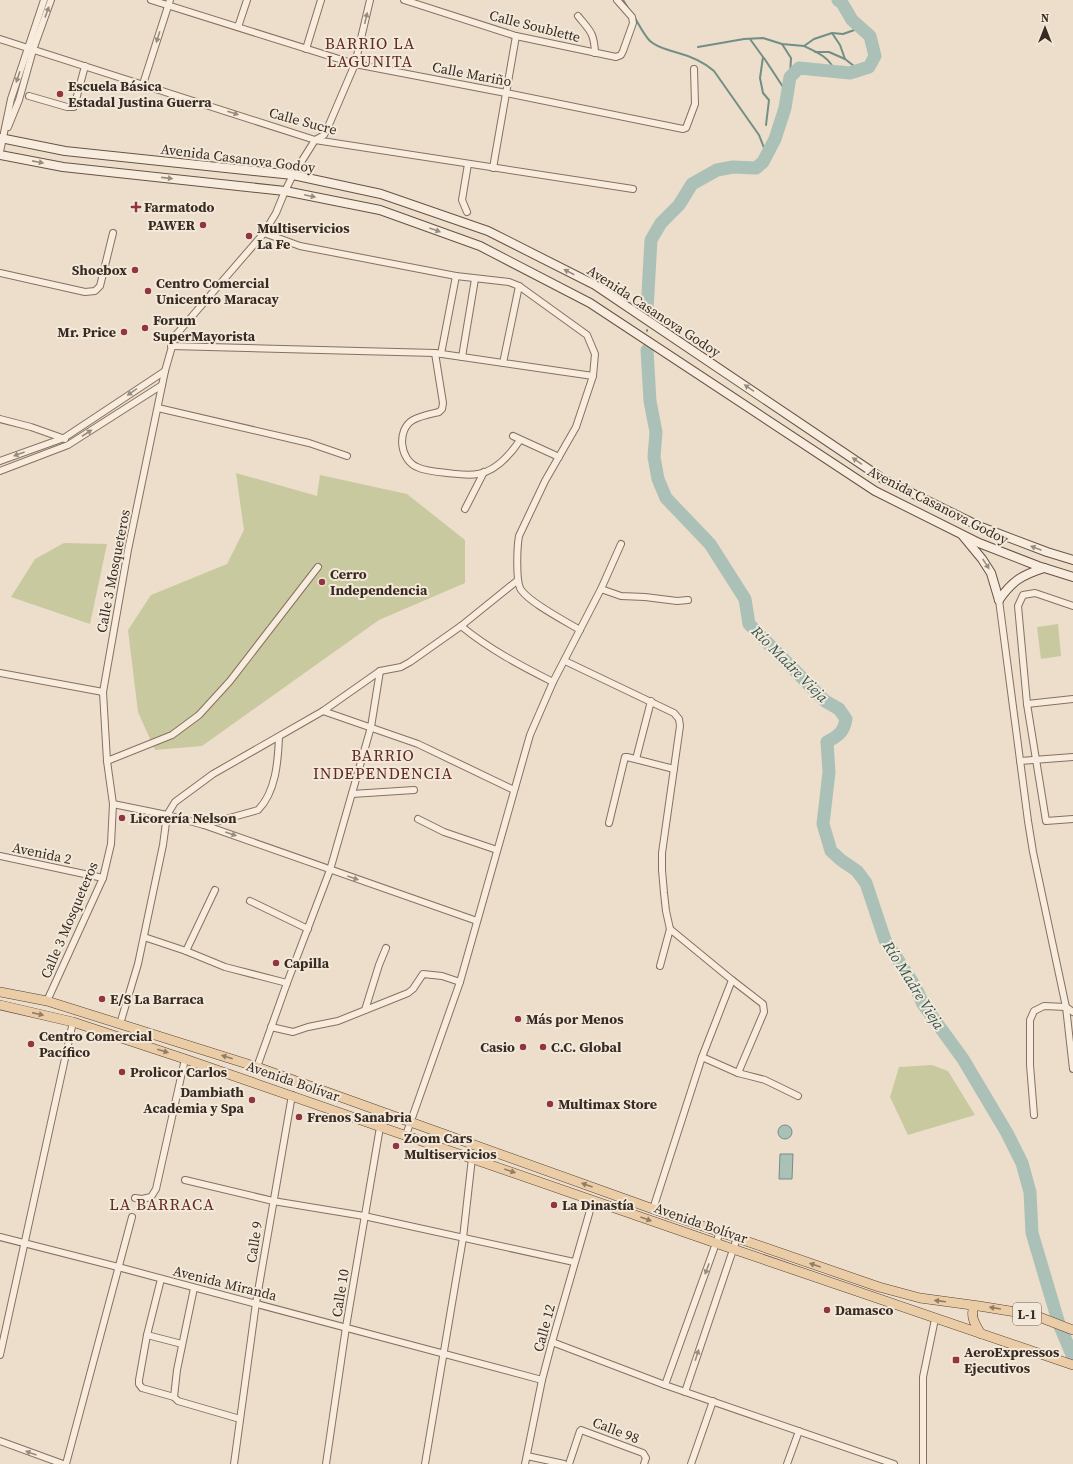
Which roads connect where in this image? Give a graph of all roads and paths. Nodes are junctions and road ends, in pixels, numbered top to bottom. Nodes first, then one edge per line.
1 (44, 0) edge
2 (51, 0) edge
3 (151, 0) edge
4 (247, 0) edge
5 (321, 0) edge
6 (370, 0) edge
7 (404, 0) edge
8 (618, 0) edge
9 (169, 3) edge
10 (578, 16) dead end
11 (238, 27) junction
12 (516, 36) junction
13 (0, 39) edge
14 (30, 49) junction
15 (306, 49) junction
16 (595, 53) junction
17 (355, 64) junction
18 (85, 66) junction
19 (694, 69) dead end
20 (143, 84) junction
21 (506, 93) junction
22 (29, 96) dead end
23 (2, 138) edge
24 (315, 140) junction
25 (0, 153) edge
26 (468, 164) junction
27 (493, 168) junction
28 (294, 175) junction
29 (633, 190) dead end
30 (285, 191) junction
31 (467, 212) dead end
32 (112, 233) dead end
33 (264, 233) junction
34 (0, 273) edge
35 (456, 276) junction
36 (476, 278) junction
37 (519, 286) junction
38 (171, 346) junction
39 (438, 354) junction
40 (462, 357) junction
41 (503, 363) junction
42 (165, 371) junction
43 (593, 376) junction
44 (162, 385) junction
45 (158, 408) junction
46 (0, 419) edge
47 (513, 436) dead end
48 (64, 438) junction
49 (520, 440) junction
50 (68, 445) junction
51 (347, 456) dead end
52 (559, 457) junction
53 (0, 461) edge
54 (0, 471) edge
55 (484, 472) junction
56 (465, 509) dead end
57 (962, 534) junction
58 (620, 544) dead end
59 (1073, 560) edge
60 (318, 567) dead end
61 (1044, 568) junction
62 (1073, 577) edge
63 (518, 580) junction
64 (601, 589) junction
65 (688, 600) dead end
66 (999, 600) junction
67 (1073, 606) edge
68 (460, 626) junction
69 (580, 630) junction
70 (565, 661) junction
71 (380, 671) junction
72 (0, 673) edge
73 (553, 682) junction
74 (103, 692) junction
75 (1073, 699) edge
76 (650, 701) junction
77 (1027, 704) junction
78 (323, 711) junction
79 (371, 727) junction
80 (279, 737) junction
81 (1073, 757) edge
82 (636, 759) junction
83 (1036, 760) junction
84 (107, 761) junction
85 (1020, 761) junction
86 (674, 769) junction
87 (414, 790) dead end
88 (514, 790) junction
89 (352, 794) junction
90 (113, 804) junction
91 (167, 815) junction
92 (418, 819) dead end
93 (1073, 819) edge
94 (609, 823) dead end
95 (204, 825) junction
96 (497, 850) junction
97 (0, 856) edge
98 (330, 870) junction
99 (103, 878) junction
100 (215, 890) dead end
101 (250, 901) dead end
102 (478, 920) junction
103 (308, 929) junction
104 (670, 929) junction
105 (144, 937) junction
106 (386, 948) dead end
107 (186, 951) junction
108 (660, 966) dead end
109 (732, 980) junction
110 (460, 982) junction
111 (287, 983) junction
112 (0, 992) edge
113 (47, 1001) junction
114 (0, 1005) edge
115 (1066, 1007) junction
116 (365, 1010) junction
117 (1073, 1012) edge
118 (73, 1022) junction
119 (120, 1024) junction
120 (271, 1027) junction
121 (1071, 1030) edge
122 (702, 1057) junction
123 (185, 1058) junction
124 (257, 1067) junction
125 (1073, 1069) edge
126 (738, 1073) junction
127 (292, 1095) junction
128 (798, 1096) dead end
129 (1034, 1115) dead end
130 (410, 1122) junction
131 (380, 1127) junction
132 (406, 1135) junction
133 (472, 1158) junction
134 (185, 1180) dead end
135 (135, 1198) dead end
136 (593, 1200) junction
137 (273, 1201) junction
138 (653, 1209) junction
139 (364, 1216) junction
140 (132, 1217) dead end
141 (720, 1232) junction
142 (0, 1237) edge
143 (463, 1238) junction
144 (737, 1238) junction
145 (26, 1244) junction
146 (716, 1244) junction
147 (733, 1249) junction
148 (574, 1262) junction
149 (118, 1267) junction
150 (161, 1279) junction
151 (194, 1288) junction
152 (256, 1303) junction
153 (976, 1306) junction
154 (935, 1319) junction
155 (346, 1327) junction
156 (1073, 1330) edge
157 (981, 1334) junction
158 (147, 1335) junction
159 (552, 1342) junction
160 (182, 1344) junction
161 (444, 1354) junction
162 (0, 1355) edge
163 (1073, 1365) edge
164 (542, 1380) junction
165 (665, 1385) junction
166 (684, 1392) junction
167 (174, 1397) junction
168 (713, 1401) junction
169 (240, 1419) junction
170 (799, 1431) junction
171 (0, 1442) edge
172 (527, 1456) junction
173 (882, 1462) edge
174 (62, 1464) edge
175 (66, 1464) edge
176 (234, 1464) edge
177 (326, 1464) edge
178 (426, 1464) edge
179 (525, 1464) edge
180 (564, 1464) edge
181 (569, 1464) edge
182 (644, 1464) edge
183 (691, 1464) edge
184 (787, 1464) edge
185 (894, 1464) edge
186 (923, 1464) edge

1 - 14 street
14 -> 2 street
3 - 9 street, Calle Mariño
4 - 11 street
5 - 15 street
17 -> 6 street, Calle 3 Mosqueteros
7 - 12 street, Calle Soublette
8 - 16 street, Calle Soublette
9 - 11 street, Calle Mariño
9 -> 20 street
10 - 16 street
11 - 15 street, Calle Mariño
12 - 16 street, Calle Soublette
12 - 21 street
13 - 14 street, Calle Sucre
14 - 18 street, Calle Sucre
14 - 23 street
15 - 17 street, Calle Mariño
17 - 21 street, Calle Mariño
17 - 24 street, Calle 3 Mosqueteros
18 - 20 street, Calle Sucre
18 - 22 street
19 - 21 street, Calle Mariño
20 -> 24 street, Calle Sucre
21 - 27 street
23 - 25 street
23 - 28 street, Avenida Casanova Godoy
24 - 26 street, Calle Sucre
24 - 28 street, Calle 3 Mosqueteros
25 -> 30 street, Avenida Casanova Godoy
26 - 27 street, Calle Sucre
26 - 31 street
27 - 29 street, Calle Sucre
28 - 30 street, Calle 3 Mosqueteros
59 -> 28 street, Avenida Casanova Godoy
30 - 33 street, Calle 3 Mosqueteros
30 -> 57 street, Avenida Casanova Godoy
32 - 34 street
33 - 35 street
33 - 38 street, Calle 3 Mosqueteros
35 - 36 street
35 - 39 street
36 - 37 street
36 - 40 street
37 - 41 street
37 - 43 street
38 - 39 street
38 - 42 street, Calle 3 Mosqueteros
39 - 40 street
39 - 55 street
40 - 41 street
41 - 43 street
42 - 44 street, Calle 3 Mosqueteros
42 -> 48 street
43 - 52 street
44 - 45 street, Calle 3 Mosqueteros
50 -> 44 street
45 - 51 street
45 - 74 street, Calle 3 Mosqueteros
46 - 48 street
47 - 49 street
48 - 50 street
48 -> 53 street
49 - 52 street
49 - 55 street
50 - 54 street
52 - 63 street
55 - 56 street
57 - 61 street, Avenida Casanova Godoy
57 -> 66 street
58 - 64 street
60 - 84 street
61 - 62 street, Avenida Casanova Godoy
61 - 66 street
63 - 68 street
63 - 69 street
64 - 65 street
64 - 69 street
66 - 85 street
67 - 77 street
68 - 71 street
68 - 73 street
69 - 70 street
70 - 73 street
70 - 76 street
71 - 78 street
71 - 79 street
72 - 74 street
73 - 88 street
74 - 84 street, Calle 3 Mosqueteros
75 - 77 street
76 - 82 street
76 - 86 street
77 - 83 street
78 - 79 street
78 - 80 street
79 - 88 street
79 - 89 street
80 - 91 street
80 - 95 street
81 - 83 street
82 - 86 street
82 - 94 street
83 - 85 street
83 - 93 street
84 - 90 street, Calle 3 Mosqueteros
85 - 115 street
86 - 104 street
87 - 89 street
88 - 96 street
89 - 98 street
90 - 91 street
90 - 99 street, Calle 3 Mosqueteros
91 - 95 street
91 - 105 street
92 - 96 street
95 -> 98 street
96 - 102 street
97 - 99 street, Avenida 2
98 -> 102 street
98 - 103 street
99 - 113 street, Calle 3 Mosqueteros
100 - 107 street
101 - 103 street
102 - 110 street
103 - 111 street
104 - 108 street
104 - 109 street
105 - 107 street
105 - 119 street
106 - 116 street
107 - 111 street
109 - 122 street
109 - 126 street
110 - 116 street
110 - 130 street
111 - 120 street
112 - 113 main road, Avenida Bolívar / L-1
113 - 119 main road, Avenida Bolívar / L-1
114 -> 118 main road, Avenida Bolívar / L-1
115 - 117 street
115 - 121 street
115 - 129 street
116 - 120 street
118 -> 123 main road, Avenida Bolívar / L-1
118 - 145 street
124 -> 119 main road, Avenida Bolívar / L-1
120 - 124 street
121 - 125 street
122 - 126 street
122 - 138 street
123 - 127 main road, Avenida Bolívar / L-1
123 - 135 street
124 - 130 main road, Avenida Bolívar / L-1
126 - 128 street
127 - 131 main road, Avenida Bolívar / L-1
127 - 137 street, Calle 9
130 - 132 street
138 -> 130 main road, Avenida Bolívar / L-1
131 - 132 main road, Avenida Bolívar / L-1
131 - 139 street, Calle 10
132 - 133 main road, Avenida Bolívar / L-1
133 -> 136 main road, Avenida Bolívar / L-1
133 - 143 street
134 - 137 street
136 -> 146 main road, Avenida Bolívar / L-1
136 - 148 street, Calle 12
137 - 139 street
137 - 152 street, Calle 9
138 - 141 main road, Avenida Bolívar / L-1
139 - 143 street
139 - 155 street, Calle 10
140 - 149 street
141 - 144 main road, Avenida Bolívar / L-1
141 - 146 street
142 - 145 street, Avenida Miranda
143 - 148 street
143 - 161 street
144 - 147 street
153 -> 144 main road, Avenida Bolívar / L-1
145 - 149 street, Avenida Miranda
145 - 162 street
146 - 147 main road, Avenida Bolívar / L-1
146 -> 165 street
147 - 154 main road, Avenida Bolívar / L-1
166 -> 147 street
148 - 159 street, Calle 12
149 - 150 street, Avenida Miranda
149 - 175 street
150 - 151 street, Avenida Miranda
150 - 158 street
151 - 152 street, Avenida Miranda
151 - 160 street
152 - 155 street, Avenida Miranda
152 - 169 street, Calle 9
156 -> 153 main road, Avenida Bolívar / L-1
153 - 157 main road
154 - 157 main road, Avenida Bolívar / L-1
154 - 186 street
155 - 161 street, Avenida Miranda
155 - 177 street, Calle 10
157 - 163 main road, Avenida Bolívar / L-1
158 - 160 street
158 - 167 street
159 - 164 street, Calle 12
159 - 165 street
160 - 167 street
161 - 164 street, Avenida Miranda
161 - 178 street
164 - 172 street, Calle 12
165 - 166 street
166 - 168 street
167 - 169 street
168 - 170 street
168 - 183 street
169 - 176 street, Calle 9
170 - 173 street
170 - 184 street
174 -> 171 street
172 - 179 street, Calle 12
172 - 180 street
173 - 185 street
181 - 182 street, Calle 98

